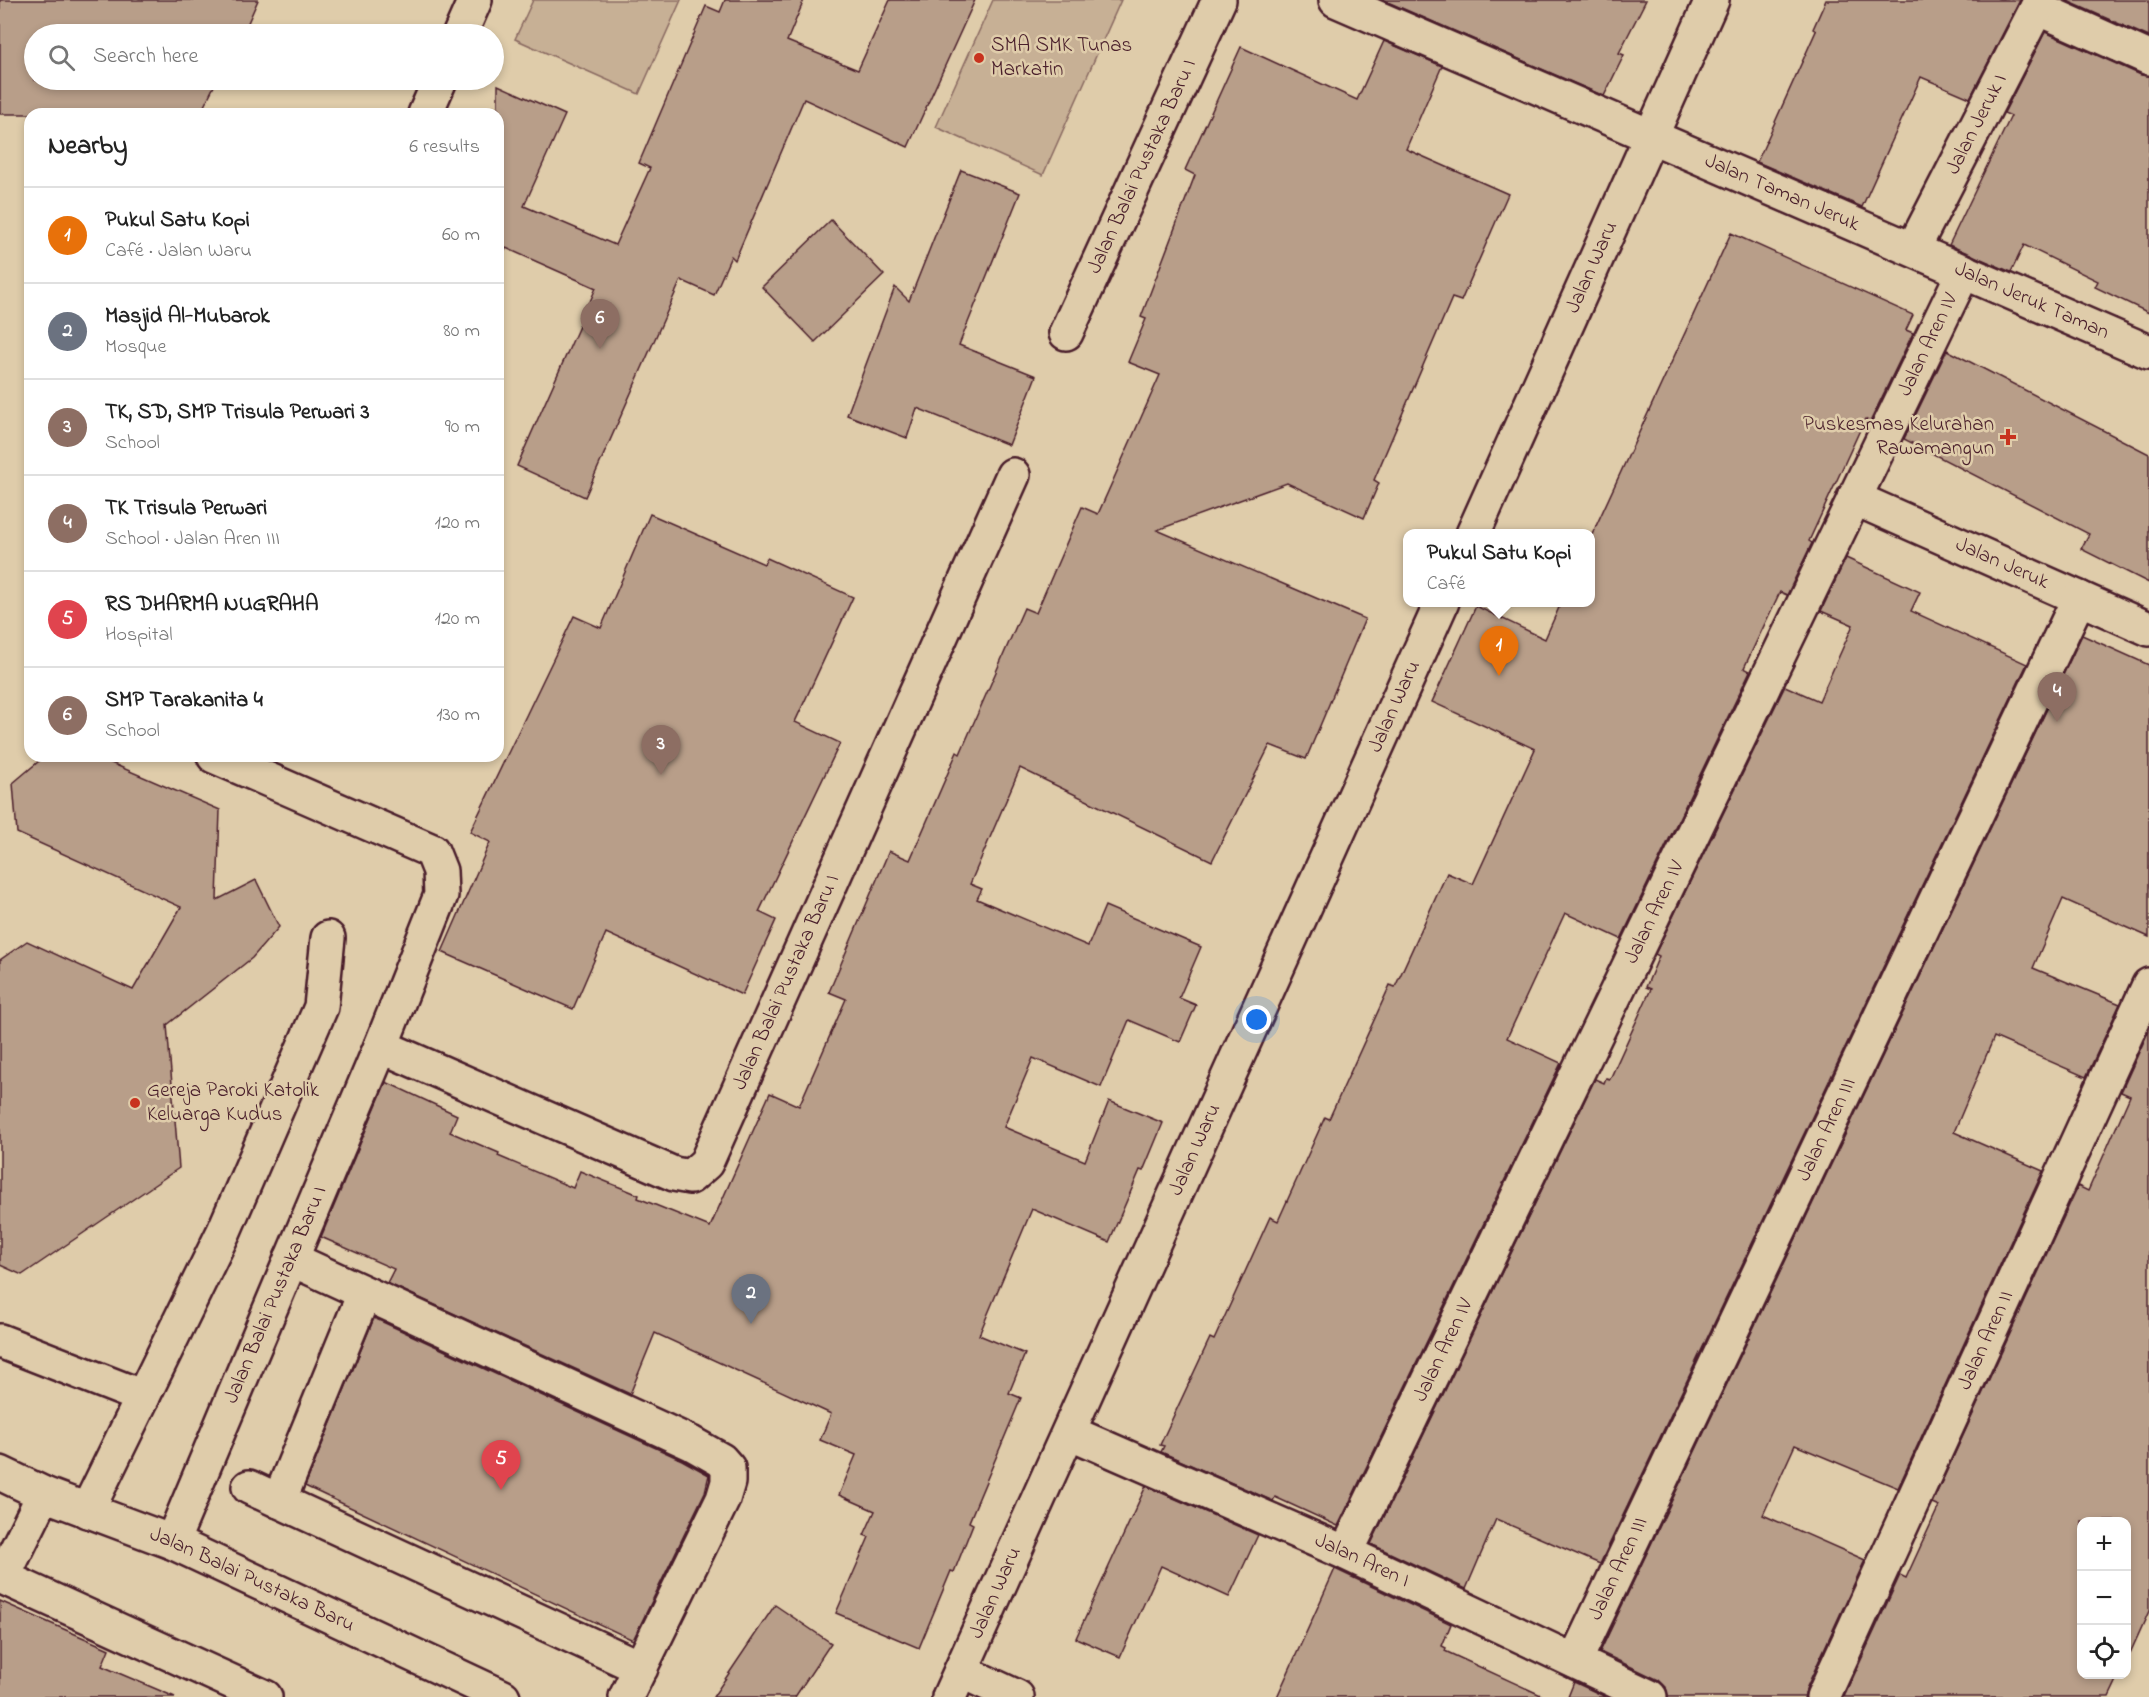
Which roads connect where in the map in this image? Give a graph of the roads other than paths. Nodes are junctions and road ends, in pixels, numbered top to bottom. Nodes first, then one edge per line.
1 (475, 0) edge
2 (1219, 0) edge
3 (1336, 0) edge
4 (1712, 0) edge
5 (2039, 4) edge
6 (464, 24) edge
7 (2149, 58) edge
8 (436, 90) edge
9 (428, 108) edge
10 (1651, 136) junction
11 (1913, 249) junction
12 (1964, 272) junction
13 (1066, 333) dead end
14 (2149, 352) edge
15 (1013, 475) dead end
16 (1854, 498) junction
17 (1475, 529) edge
18 (2079, 598) junction
19 (1440, 607) edge
20 (2149, 629) edge
21 (229, 762) edge
22 (328, 938) dead end
23 (2149, 985) edge
24 (381, 1046) junction
25 (291, 1259) junction
26 (364, 1294) junction
27 (0, 1341) edge
28 (143, 1397) junction
29 (1069, 1432) junction
30 (0, 1473) edge
31 (249, 1487) dead end
32 (44, 1494) junction
33 (279, 1501) junction
34 (87, 1511) junction
35 (172, 1542) junction
36 (1346, 1553) junction
37 (2, 1576) edge
38 (1575, 1661) junction
39 (641, 1668) junction
40 (955, 1684) edge
41 (265, 1697) edge
42 (503, 1697) edge
43 (626, 1697) edge
44 (1017, 1697) edge
45 (1650, 1697) edge
46 (1823, 1697) edge

1 - 6 street
2 - 13 street, Jalan Balai Pustaka Baru I
3 - 10 street
4 - 10 street, Jalan Waru
5 - 7 street
5 - 11 street, Jalan Jeruk I
8 - 9 street
10 - 11 street, Jalan Taman Jeruk
10 - 17 street, Jalan Waru
11 - 12 street, Jalan Jeruk Taman
12 - 14 street, Jalan Jeruk Taman
12 - 16 street, Jalan Aren IV
15 - 24 street, Jalan Balai Pustaka Baru I
16 - 18 street, Jalan Jeruk
16 - 36 street, Jalan Aren IV
18 - 20 street, Jalan Jeruk
18 - 38 street, Jalan Aren III
19 - 29 street, Jalan Waru
21 - 24 street, Jalan Balai Pustaka Baru I
22 - 28 street
23 - 46 street, Jalan Aren II
24 - 25 street, Jalan Balai Pustaka Baru I
25 - 26 street
25 - 35 street, Jalan Balai Pustaka Baru I
26 - 33 street
26 - 39 street
27 - 28 street
28 - 34 street
29 - 36 street, Jalan Aren I
29 - 40 street, Jalan Waru
30 - 32 street, Jalan Balai Pustaka Baru
31 - 33 street
32 - 34 street, Jalan Balai Pustaka Baru
32 - 37 street
33 - 39 street
34 - 35 street, Jalan Balai Pustaka Baru
35 - 42 street, Jalan Balai Pustaka Baru
36 - 38 street, Jalan Aren I
37 - 41 street
38 - 45 street, Jalan Aren I
39 - 43 street
40 - 44 street

